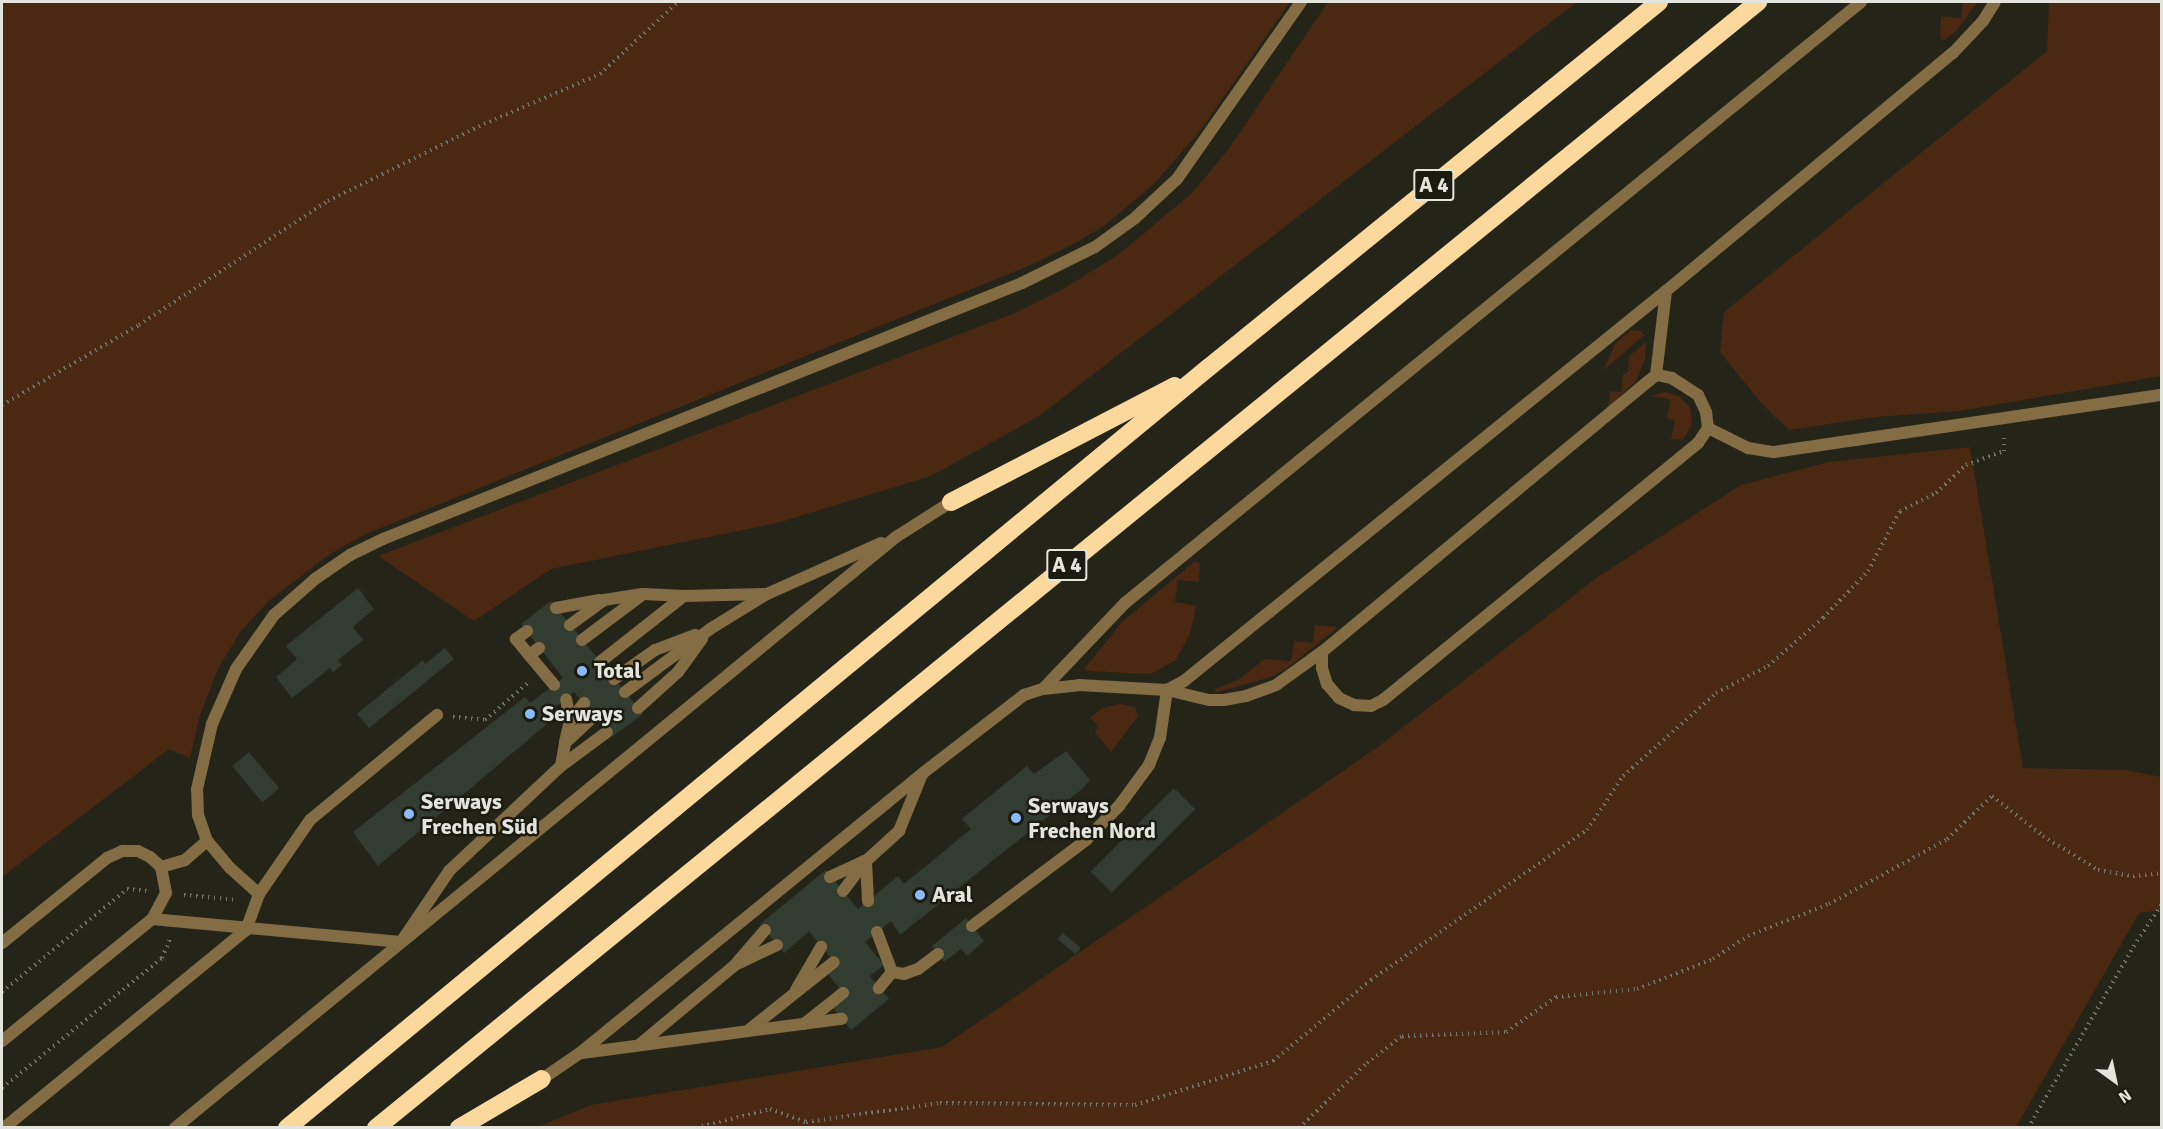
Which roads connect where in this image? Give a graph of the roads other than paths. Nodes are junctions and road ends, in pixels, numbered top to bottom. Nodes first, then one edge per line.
1 (1301, 2) edge
2 (1659, 2) edge
3 (1758, 2) edge
4 (1861, 2) edge
5 (1995, 2) edge
6 (1666, 291) junction
7 (1208, 368) junction
8 (1656, 375) junction
9 (2162, 395) edge
10 (1708, 428) junction
11 (951, 502) joint
12 (896, 537) junction
13 (643, 594) junction
14 (767, 594) junction
15 (684, 596) junction
16 (604, 600) junction
17 (556, 608) dead end
18 (570, 625) dead end
19 (710, 629) junction
20 (526, 631) dead end
21 (582, 640) dead end
22 (1322, 652) junction
23 (600, 662) dead end
24 (615, 679) dead end
25 (554, 685) dead end
26 (1042, 689) junction
27 (1167, 690) junction
28 (625, 692) dead end
29 (566, 699) dead end
30 (584, 704) dead end
31 (638, 708) dead end
32 (437, 715) road end
33 (594, 716) dead end
34 (570, 721) junction
35 (607, 732) dead end
36 (565, 743) junction
37 (561, 766) junction
38 (923, 773) junction
39 (207, 841) junction
40 (866, 861) junction
41 (161, 867) junction
42 (830, 877) dead end
43 (843, 891) dead end
44 (259, 894) junction
45 (868, 901) dead end
46 (152, 920) junction
47 (972, 926) dead end
48 (246, 930) junction
49 (765, 930) dead end
50 (877, 932) dead end
51 (401, 942) junction
52 (2, 943) edge
53 (777, 945) dead end
54 (821, 946) dead end
55 (938, 954) dead end
56 (834, 962) dead end
57 (735, 964) junction
58 (892, 972) junction
59 (879, 988) dead end
60 (843, 993) dead end
61 (792, 996) junction
62 (842, 1019) dead end
63 (803, 1025) junction
64 (750, 1030) junction
65 (2, 1041) edge
66 (638, 1046) junction
67 (580, 1053) junction
68 (542, 1079) joint
69 (4, 1128) edge
70 (175, 1128) edge
71 (287, 1128) edge
72 (376, 1128) edge
73 (459, 1128) edge

1 - 39 lane
2 - 7 highway, A 4
3 - 72 highway, A 4
4 - 26 lane
5 - 6 lane
6 - 8 lane
6 - 27 lane
7 - 11 highway
7 - 71 highway, A 4
8 - 10 lane
8 - 22 lane
9 - 10 lane
10 - 22 lane
11 - 12 lane
12 - 14 lane
12 - 51 lane
13 - 15 lane
13 - 16 lane
13 - 21 lane
14 - 15 lane
14 - 19 lane
15 - 23 lane
16 - 17 lane
16 - 18 lane
19 - 24 lane
19 - 28 lane
19 - 31 lane
20 - 25 lane
22 - 27 lane
26 - 27 lane
26 - 38 lane
27 - 47 lane
29 - 34 lane
30 - 34 lane
32 - 44 lane
33 - 36 lane
34 - 36 lane
35 - 37 lane
36 - 37 lane
37 - 51 lane
38 - 40 lane
38 - 67 lane
39 - 41 lane
39 - 44 lane
40 - 42 lane
40 - 43 lane
40 - 45 lane
41 - 46 lane
41 - 52 lane
44 - 48 lane
46 - 48 lane
46 - 65 lane
48 - 51 lane
48 - 69 lane
49 - 57 lane
50 - 58 lane
51 - 70 lane
53 - 57 lane
54 - 61 lane
55 - 58 lane
56 - 61 lane
57 - 66 lane
58 - 59 lane
60 - 63 lane
61 - 64 lane
62 - 63 lane
63 - 64 lane
64 - 66 lane
66 - 67 lane
67 - 68 lane
68 - 73 highway

